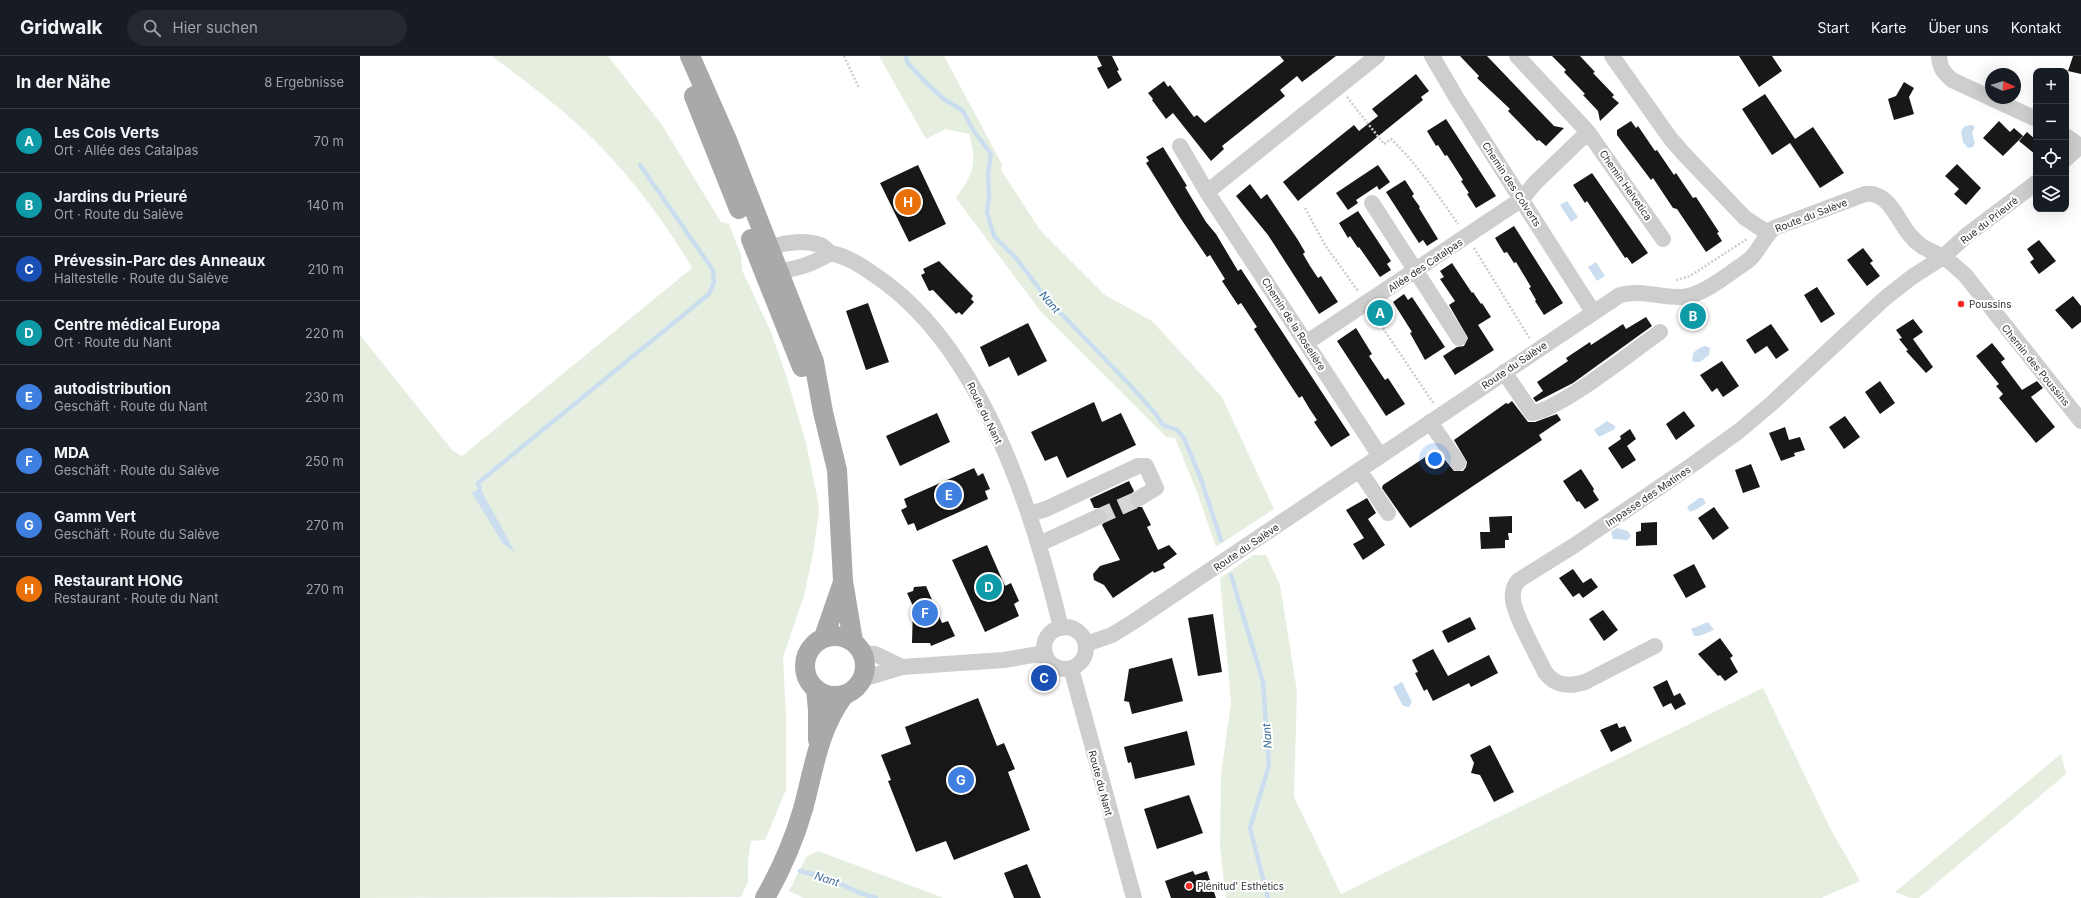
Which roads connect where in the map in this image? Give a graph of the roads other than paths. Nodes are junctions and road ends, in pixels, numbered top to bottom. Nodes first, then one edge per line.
1 (679, 56) edge
2 (690, 56) edge
3 (1377, 56) edge
4 (1432, 56) edge
5 (1517, 56) edge
6 (1612, 56) edge
7 (1939, 56) edge
8 (2033, 118) edge
9 (1588, 132) junction
10 (2069, 138) edge
11 (1180, 146) dead end
12 (2081, 146) edge
13 (2069, 156) edge
14 (2033, 185) edge
15 (1207, 192) junction
16 (1522, 199) junction
17 (1372, 203) dead end
18 (1768, 233) junction
19 (1663, 239) dead end
20 (762, 250) junction
21 (830, 253) junction
22 (1943, 257) junction
23 (1416, 271) junction
24 (771, 272) junction
25 (1593, 312) junction
26 (1660, 332) dead end
27 (1459, 338) dead end
28 (1306, 343) junction
29 (1504, 372) junction
30 (2081, 421) edge
31 (1430, 422) junction
32 (1380, 456) junction
33 (1458, 464) dead end
34 (1359, 470) junction
35 (1138, 499) tunnel mouth
36 (1388, 513) dead end
37 (1029, 514) junction
38 (1098, 517) tunnel mouth
39 (1039, 544) junction
40 (844, 581) junction
41 (1061, 628) junction
42 (824, 637) junction
43 (1086, 644) junction
44 (1655, 646) dead end
45 (858, 647) junction
46 (1045, 653) junction
47 (902, 667) junction
48 (1071, 668) junction
49 (862, 680) junction
50 (816, 689) junction
51 (844, 695) junction
52 (818, 744) junction
53 (765, 898) edge
54 (1134, 898) edge

1 - 20 main road
2 - 20 main road
3 - 15 street
4 - 16 street, Chemin des Colverts
5 - 9 street, Chemin Helvetica
6 - 18 street
7 - 8 street
9 - 16 street
9 - 19 street, Chemin Helvetica
10 - 12 street
11 - 15 street, Chemin de la Roselière
12 - 13 street
14 - 22 street, Rue du Prieuré
15 - 28 street, Chemin de la Roselière
16 - 23 street, Allée des Catalpas
16 - 25 street, Chemin des Colverts
17 - 23 street
18 - 22 street, Route du Salève
18 - 25 street, Route du Salève
20 - 21 street, Route du Nant
20 - 24 main road
21 - 24 street
21 - 37 street, Route du Nant
22 - 30 street, Chemin des Poussins
22 - 44 street, Impasse des Matines
23 - 27 street
23 - 28 street, Allée des Catalpas
24 - 40 main road
25 - 29 street, Route du Salève
26 - 29 street
28 - 32 street, Chemin de la Roselière
29 - 31 street, Route du Salève
31 - 32 street, Route du Salève
31 - 33 street
32 - 34 street, Route du Salève
34 - 36 street
34 - 43 street, Route du Salève
35 - 37 street
37 - 39 street, Route du Nant
38 - 39 street
39 - 41 street, Route du Nant
40 - 42 main road
40 - 45 main road
41 - 43 street
41 - 46 street
42 - 45 main road
42 - 50 main road
43 - 48 street
45 - 47 street
45 - 49 main road
46 - 47 street
46 - 48 street
47 - 49 street
48 - 54 street, Route du Nant
49 - 51 main road
50 - 51 main road
50 - 52 main road
51 - 52 main road
52 - 53 main road

